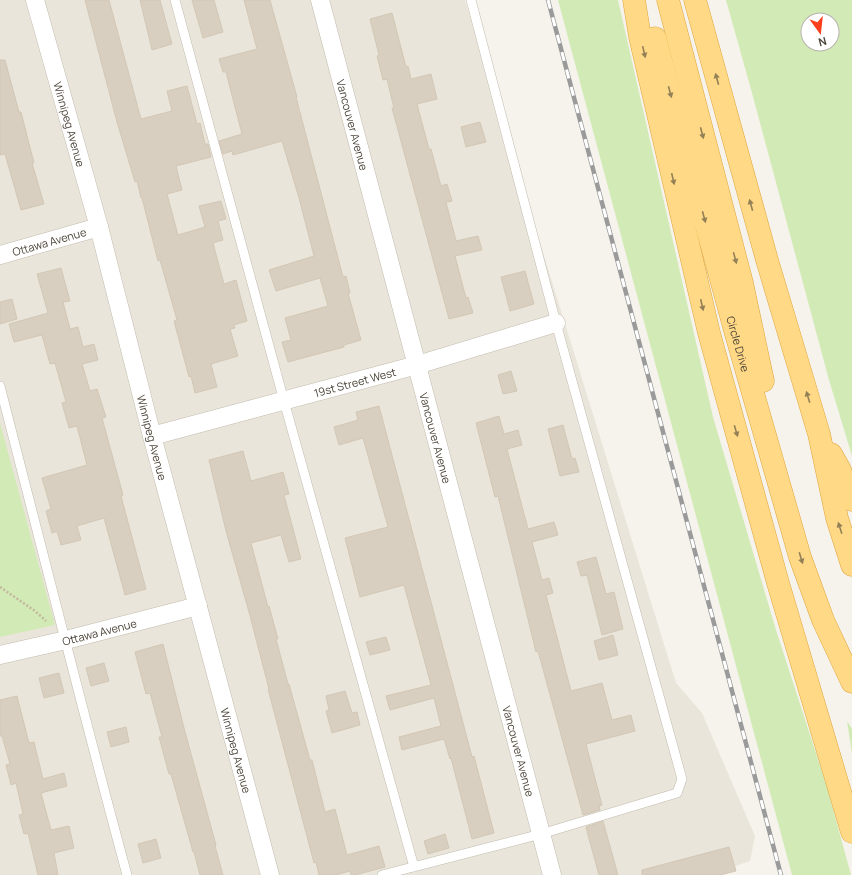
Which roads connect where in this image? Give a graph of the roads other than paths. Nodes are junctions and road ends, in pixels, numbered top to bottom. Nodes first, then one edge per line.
1 (34, 0) edge
2 (175, 0) edge
3 (320, 0) edge
4 (471, 0) edge
5 (634, 0) edge
6 (645, 0) edge
7 (668, 0) edge
8 (695, 0) edge
9 (99, 227) junction
10 (0, 255) edge
11 (556, 324) junction
12 (417, 365) junction
13 (0, 386) edge
14 (284, 401) junction
15 (819, 434) junction
16 (152, 436) junction
17 (852, 500) edge
18 (795, 536) junction
19 (852, 565) edge
20 (198, 606) junction
21 (64, 632) junction
22 (0, 655) edge
23 (852, 682) edge
24 (852, 832) edge
25 (541, 834) junction
26 (414, 867) junction
27 (127, 875) edge
28 (270, 875) edge
29 (382, 875) edge
30 (552, 875) edge

1 - 9 street, Winnipeg Avenue
2 - 14 lane
3 - 12 street, Vancouver Avenue
4 - 11 lane
5 -> 24 highway
6 -> 18 highway, Circle Drive
7 -> 18 highway
15 -> 8 highway
9 - 10 street, Ottawa Avenue
9 - 16 street, Winnipeg Avenue
11 - 12 street, 19st Street West
11 - 25 lane
12 - 14 street, 19st Street West
12 - 25 street, Vancouver Avenue
13 - 21 lane
14 - 16 street, 19st Street West
14 - 26 lane
15 - 17 highway
19 -> 15 highway
16 - 20 street, Winnipeg Avenue
18 -> 23 highway, Circle Drive
20 - 21 street, Ottawa Avenue
20 - 28 street, Winnipeg Avenue
21 - 22 street, Ottawa Avenue
21 - 27 lane
25 - 26 lane
25 - 30 street, Vancouver Avenue
26 - 29 lane

